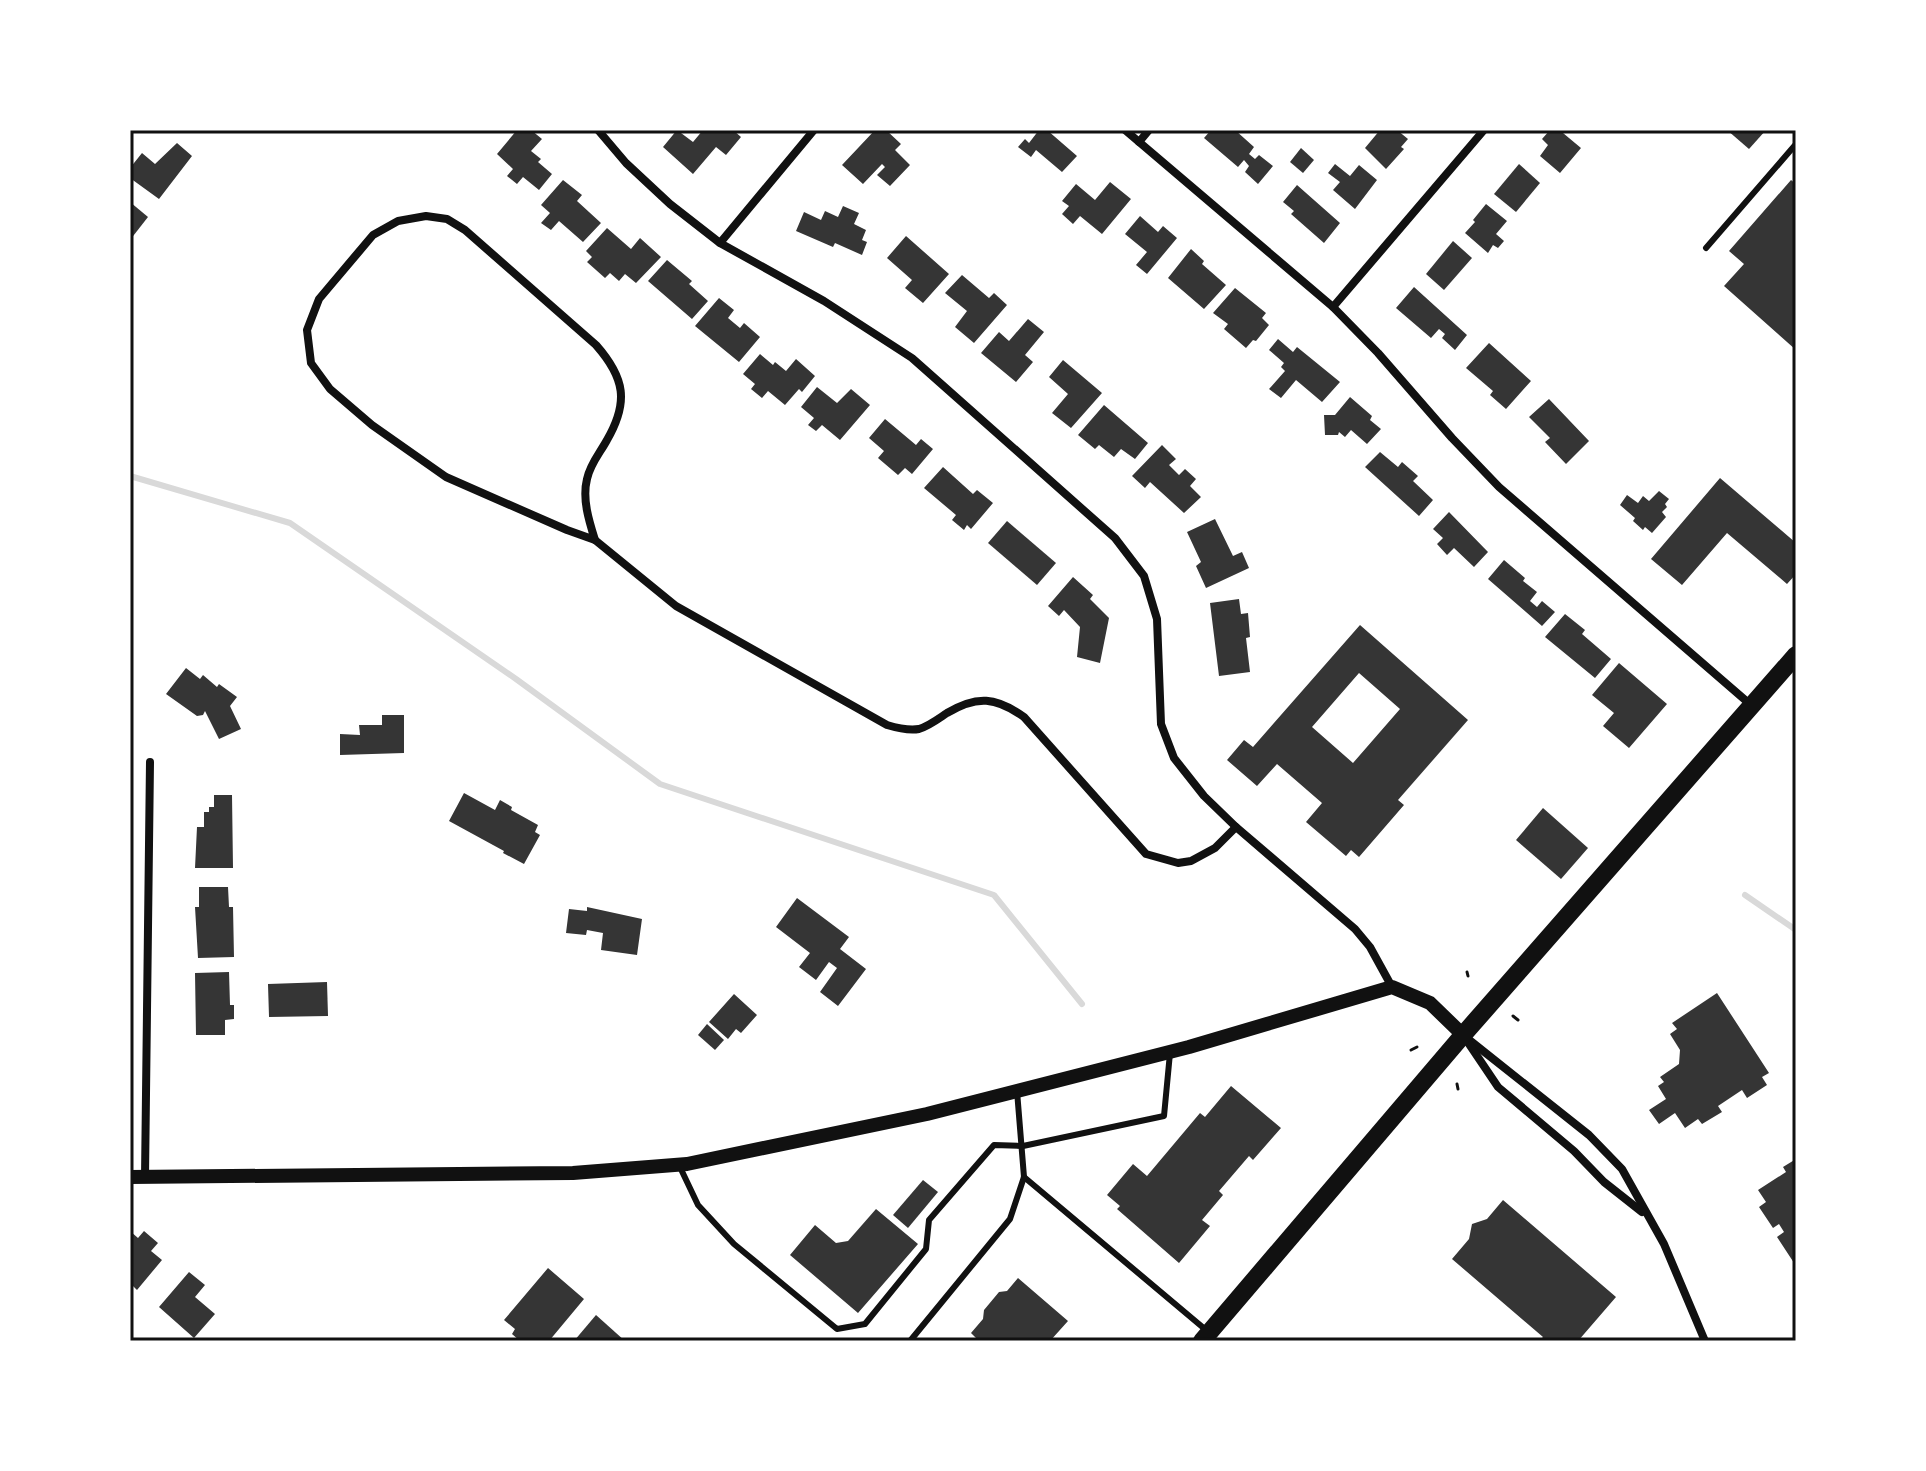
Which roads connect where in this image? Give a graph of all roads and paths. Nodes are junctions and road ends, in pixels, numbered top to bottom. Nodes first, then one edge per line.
1 (598, 130) edge
2 (814, 130) edge
3 (1125, 130) edge
4 (1149, 130) edge
5 (1484, 130) edge
6 (1139, 142) junction
7 (1796, 144) edge
8 (720, 243) junction
9 (1706, 248) dead end
10 (1333, 307) junction
11 (595, 540) junction
12 (1796, 655) edge
13 (1752, 706) junction
14 (150, 762) dead end
15 (1236, 827) junction
16 (1392, 987) junction
17 (1513, 1016) dead end
18 (1518, 1020) dead end
19 (1463, 1035) junction
20 (1417, 1047) dead end
21 (1411, 1050) dead end
22 (1170, 1052) junction
23 (1017, 1091) junction
24 (1023, 1146) junction
25 (679, 1165) junction
26 (137, 1177) edge
27 (1024, 1177) junction
28 (1646, 1215) junction
29 (1205, 1337) edge
30 (910, 1341) edge
31 (1705, 1341) edge

1 - 8 street
2 - 8 street
3 - 6 street
4 - 6 street
5 - 10 street
6 - 10 street
7 - 9 lane
8 - 15 street
10 - 13 street
11 - 11 street
11 - 15 street
12 - 13 main road
13 - 19 main road
14 - 26 street
15 - 16 street
16 - 19 street
16 - 22 street
17 - 18 path
19 - 28 street
19 - 28 street
19 - 29 main road
20 - 21 path
22 - 23 street
22 - 24 lane
23 - 24 lane
23 - 25 street
24 - 25 lane
24 - 27 lane
25 - 26 street
27 - 29 lane
27 - 30 lane
28 - 31 street

